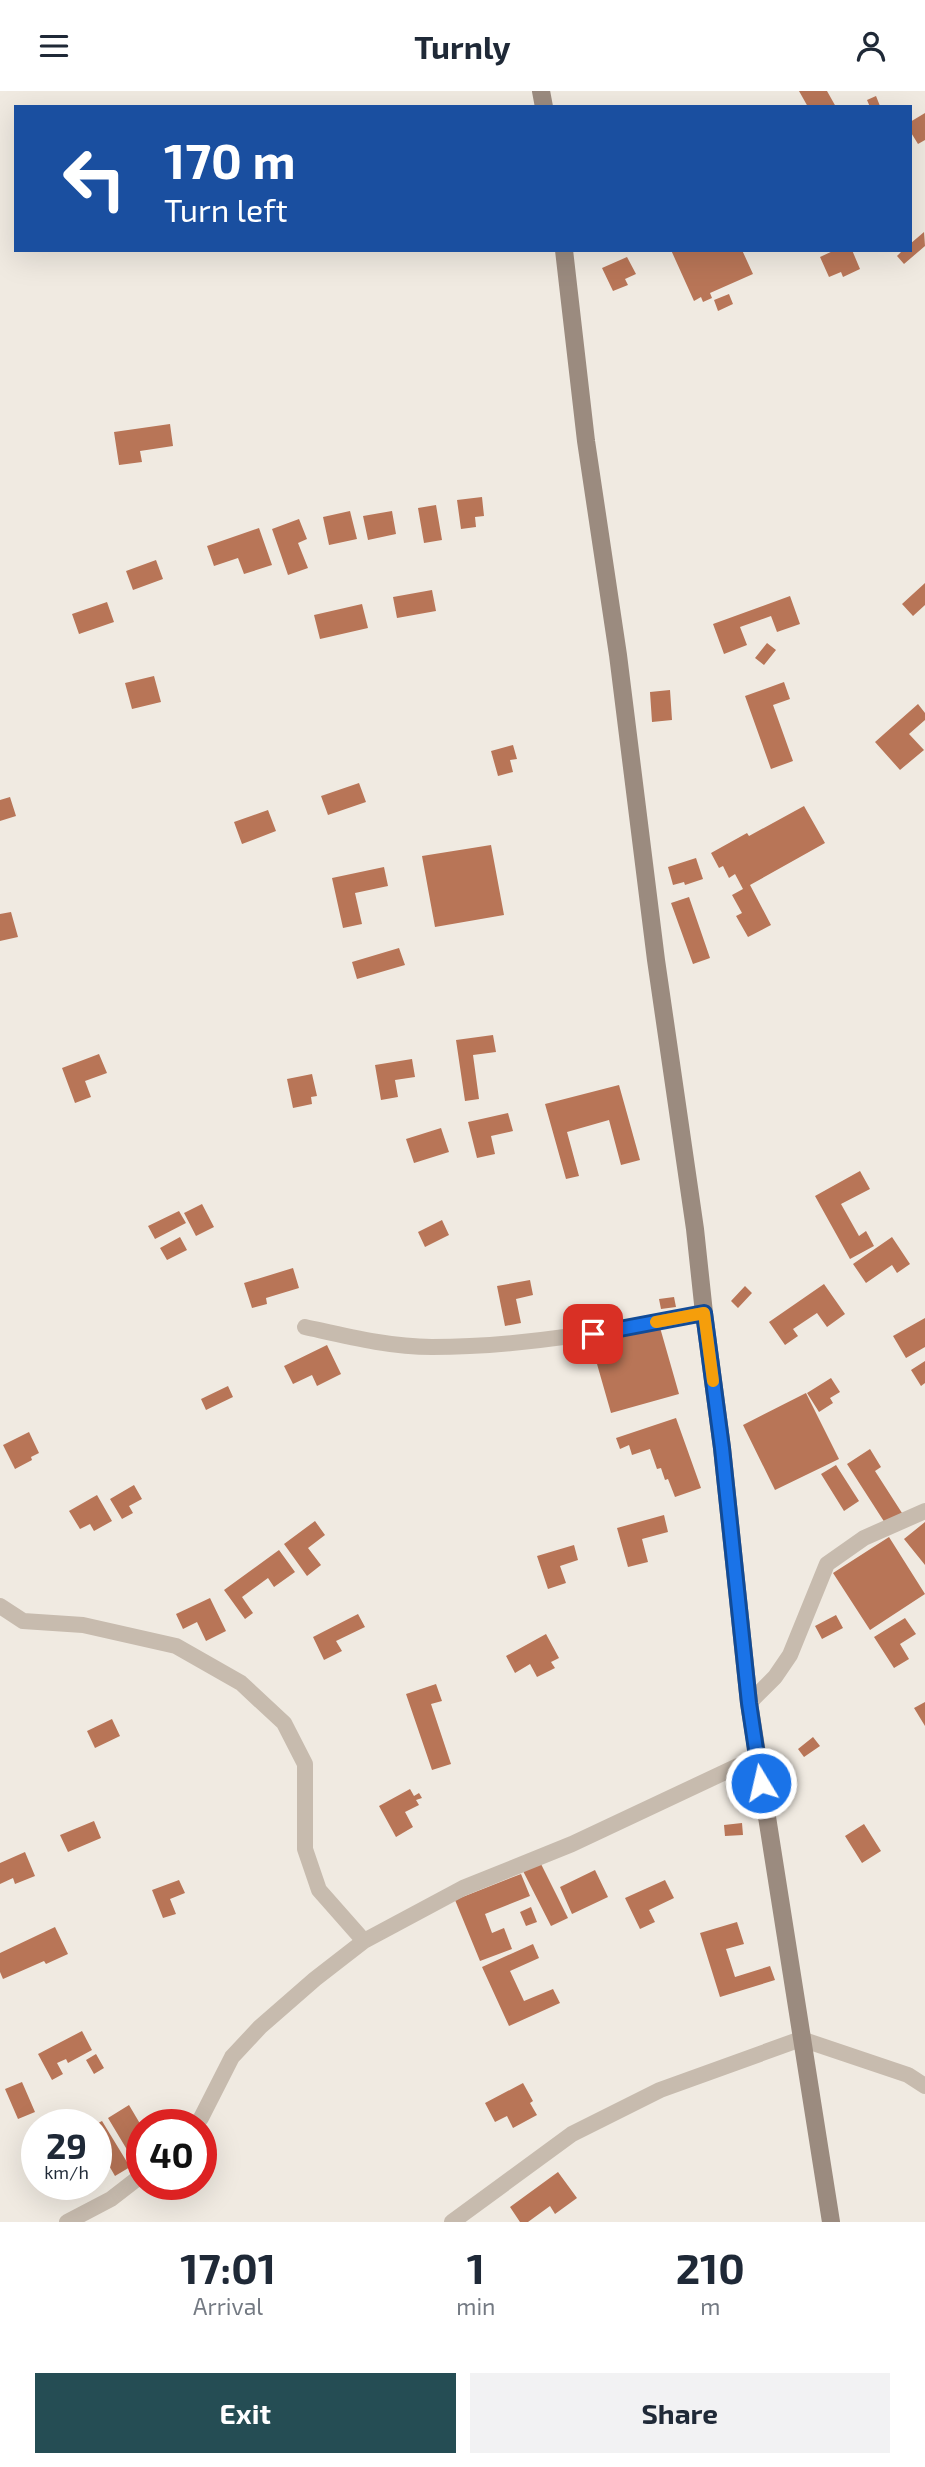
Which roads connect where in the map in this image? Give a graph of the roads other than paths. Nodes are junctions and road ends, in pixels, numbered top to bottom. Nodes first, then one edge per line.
1 (564, 252) edge
2 (704, 1313) junction
3 (305, 1327) dead end
4 (925, 1511) edge
5 (0, 1606) edge
6 (749, 1703) junction
7 (757, 1757) junction
8 (364, 1941) junction
9 (801, 2039) junction
10 (925, 2086) edge
11 (206, 2109) edge
12 (126, 2187) edge
13 (67, 2222) edge
14 (452, 2222) edge
15 (831, 2222) edge

1 - 2 street
2 - 3 street
2 - 6 street
4 - 6 street
5 - 8 street
6 - 7 street
7 - 8 street
7 - 9 street
8 - 11 street
9 - 10 street
9 - 14 street
9 - 15 street
12 - 13 street

